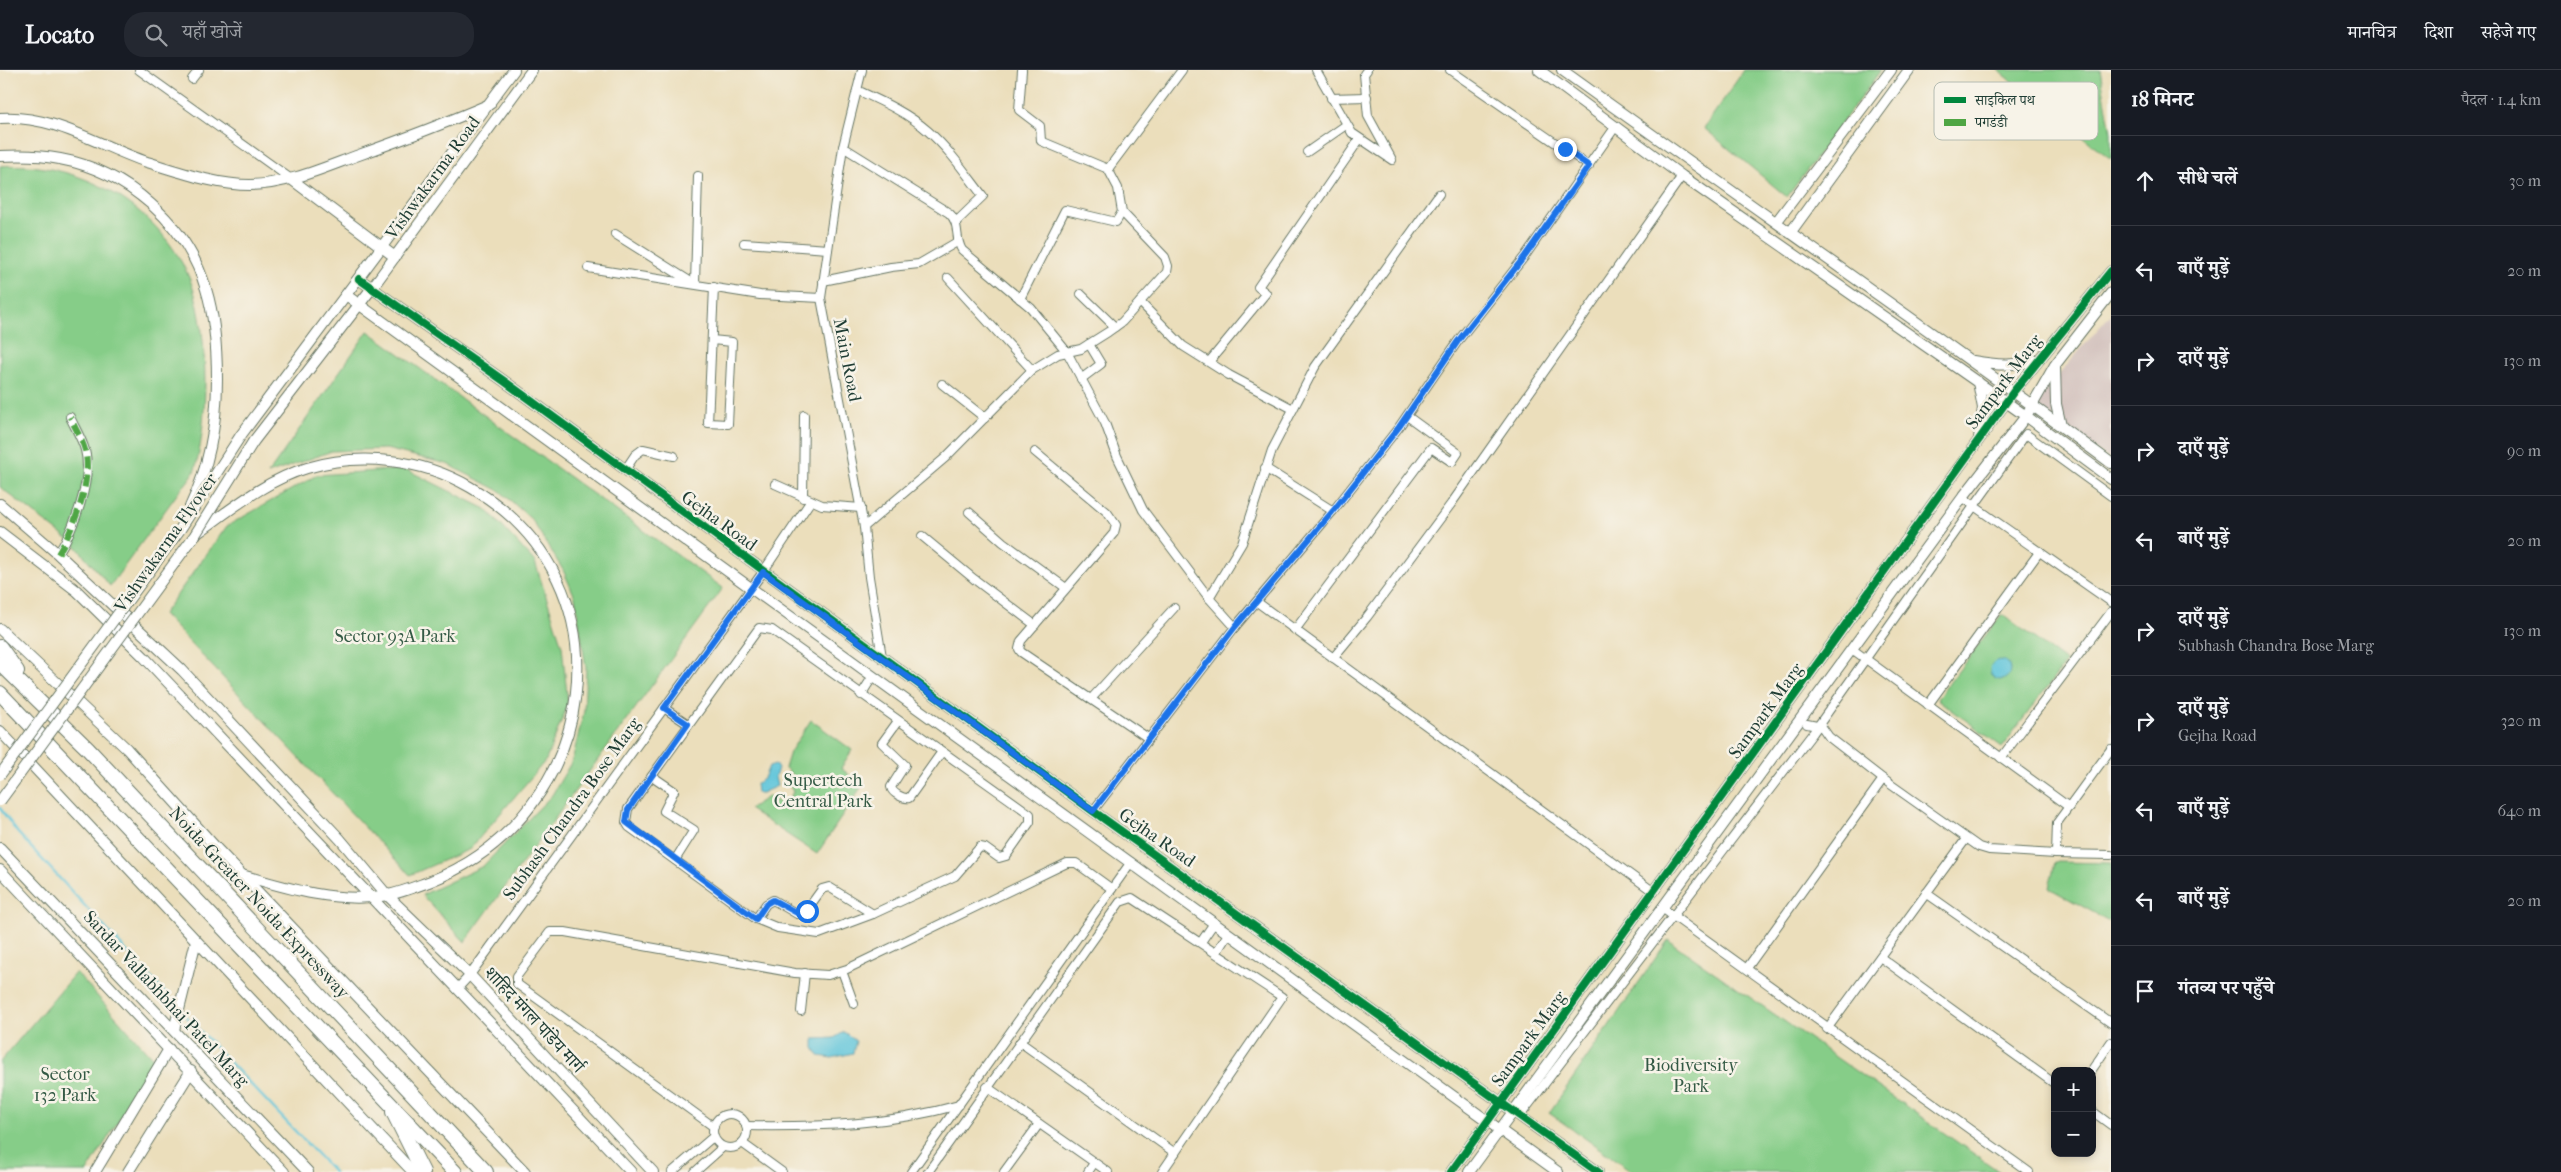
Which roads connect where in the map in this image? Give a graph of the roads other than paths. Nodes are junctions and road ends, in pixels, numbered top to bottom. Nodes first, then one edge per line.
1 (139, 70) edge
2 (199, 70) edge
3 (514, 70) edge
4 (532, 70) edge
5 (862, 70) edge
6 (1022, 70) edge
7 (1182, 70) edge
8 (1316, 70) edge
9 (1367, 70) edge
10 (1450, 70) edge
11 (1539, 70) edge
12 (1562, 70) edge
13 (1891, 70) edge
14 (1909, 70) edge
15 (192, 79) dead end
16 (858, 90) junction
17 (1366, 97) junction
18 (1332, 98) junction
19 (490, 104) junction
20 (0, 118) edge
21 (1346, 125) junction
22 (1639, 125) junction
23 (1616, 126) junction
24 (1630, 136) junction
25 (1359, 140) junction
26 (843, 147) junction
27 (1307, 152) dead end
28 (0, 156) edge
29 (1589, 166) junction
30 (1108, 169) junction
31 (698, 176) dead end
32 (1682, 176) junction
33 (1710, 176) junction
34 (291, 179) junction
35 (1702, 190) junction
36 (1439, 194) dead end
37 (1122, 212) junction
38 (1777, 221) junction
39 (956, 222) junction
40 (1790, 233) junction
41 (615, 234) dead end
42 (957, 242) junction
43 (744, 243) dead end
44 (383, 248) junction
45 (828, 249) junction
46 (395, 257) junction
47 (588, 268) dead end
48 (2111, 271) edge
49 (948, 278) dead end
50 (359, 279) junction
51 (823, 281) junction
52 (695, 284) junction
53 (714, 287) junction
54 (372, 288) junction
55 (2111, 293) edge
56 (1081, 294) dead end
57 (346, 295) junction
58 (822, 298) junction
59 (1020, 299) junction
60 (1140, 302) junction
61 (359, 304) junction
62 (1115, 327) junction
63 (712, 340) junction
64 (1089, 344) junction
65 (1067, 352) junction
66 (2040, 359) junction
67 (1970, 360) junction
68 (1209, 362) junction
69 (2055, 365) junction
70 (1032, 370) junction
71 (1082, 379) junction
72 (1978, 382) junction
73 (942, 384) dead end
74 (2014, 391) junction
75 (2006, 403) junction
76 (2033, 405) junction
77 (1293, 409) junction
78 (804, 415) dead end
79 (1407, 416) junction
80 (2026, 416) junction
81 (70, 417) dead end
82 (985, 418) junction
83 (2061, 426) junction
84 (1978, 441) junction
85 (1035, 452) dead end
86 (674, 456) dead end
87 (2111, 463) edge
88 (1265, 468) junction
89 (625, 470) junction
90 (2111, 479) edge
91 (775, 484) dead end
92 (2111, 496) edge
93 (1963, 497) junction
94 (807, 500) junction
95 (0, 504) edge
96 (1974, 506) junction
97 (861, 508) junction
98 (1333, 511) junction
99 (969, 512) dead end
100 (864, 527) junction
101 (181, 528) junction
102 (0, 532) edge
103 (195, 535) junction
104 (922, 536) dead end
105 (2040, 551) junction
106 (58, 554) junction
107 (763, 572) junction
108 (86, 580) junction
109 (751, 588) junction
110 (1066, 588) junction
111 (77, 591) junction
112 (1209, 598) junction
113 (1257, 602) junction
114 (2111, 602) edge
115 (1174, 608) dead end
116 (2111, 612) edge
117 (1035, 625) junction
118 (1235, 627) junction
119 (0, 629) edge
120 (1295, 630) junction
121 (0, 647) edge
122 (1852, 649) junction
123 (882, 657) junction
124 (1333, 658) junction
125 (1866, 659) junction
126 (0, 663) edge
127 (873, 676) junction
128 (30, 691) junction
129 (0, 693) edge
130 (861, 695) junction
131 (1091, 699) junction
132 (1928, 705) junction
133 (664, 708) junction
134 (898, 721) junction
135 (1804, 722) junction
136 (688, 724) junction
137 (1819, 725) junction
138 (0, 731) edge
139 (1813, 733) junction
140 (1829, 737) junction
141 (1148, 738) junction
142 (2111, 749) edge
143 (942, 753) junction
144 (2001, 758) junction
145 (0, 775) edge
146 (652, 776) junction
147 (1883, 779) junction
148 (0, 801) edge
149 (2069, 807) junction
150 (1093, 811) junction
151 (1966, 839) junction
152 (0, 848) edge
153 (2056, 854) junction
154 (2111, 855) edge
155 (675, 860) junction
156 (1131, 862) junction
157 (0, 870) edge
158 (242, 875) junction
159 (1112, 889) junction
160 (1654, 892) junction
161 (1926, 893) junction
162 (387, 895) junction
163 (368, 896) junction
164 (1662, 908) junction
165 (873, 914) junction
166 (1673, 915) junction
167 (756, 919) junction
168 (1214, 923) junction
169 (1228, 934) junction
170 (196, 941) junction
171 (1201, 942) junction
172 (1216, 953) junction
173 (1880, 957) junction
174 (1747, 968) junction
175 (842, 971) junction
176 (805, 973) junction
177 (470, 975) junction
178 (457, 989) junction
179 (854, 1004) dead end
180 (801, 1011) dead end
181 (2111, 1023) edge
182 (1827, 1028) junction
183 (174, 1030) junction
184 (1020, 1042) junction
185 (2111, 1042) edge
186 (169, 1049) junction
187 (2094, 1067) edge
188 (191, 1071) junction
189 (2051, 1081) edge
190 (987, 1087) junction
191 (386, 1098) junction
192 (1502, 1103) junction
193 (959, 1105) junction
194 (2093, 1112) edge
195 (1516, 1114) junction
196 (1488, 1122) junction
197 (1038, 1124) junction
198 (2111, 1125) edge
199 (746, 1126) junction
200 (714, 1127) junction
201 (1498, 1130) junction
202 (714, 1136) junction
203 (742, 1143) junction
204 (724, 1146) junction
205 (1175, 1153) junction
206 (689, 1158) junction
207 (1094, 1163) junction
208 (697, 1170) edge
209 (95, 1172) edge
210 (128, 1172) edge
211 (284, 1172) edge
212 (308, 1172) edge
213 (413, 1172) edge
214 (423, 1172) edge
215 (455, 1172) edge
216 (486, 1172) edge
217 (525, 1172) edge
218 (631, 1172) edge
219 (653, 1172) edge
220 (672, 1172) edge
221 (782, 1172) edge
222 (911, 1172) edge
223 (928, 1172) edge
224 (1004, 1172) edge
225 (1088, 1172) edge
226 (1108, 1172) edge
227 (1162, 1172) edge
228 (1451, 1172) edge
229 (1469, 1172) edge
230 (1558, 1172) edge
231 (1598, 1172) edge
232 (2029, 1172) edge

1 - 34 street
2 - 15 street
3 - 19 street, Vishwakarma Road
4 - 46 street, Vishwakarma Road
5 - 16 street, Main Road
6 - 30 street
7 - 30 street
8 - 18 street
9 - 17 street
10 - 29 street
11 - 23 street
12 - 22 street
13 - 38 street
14 - 40 street
16 - 26 street, Main Road
16 - 39 street
17 - 18 street
17 - 25 street
18 - 21 street
19 - 34 street
19 - 44 street, Vishwakarma Road
20 - 34 street
21 - 25 street
21 - 27 street
22 - 24 street
22 - 33 street
23 - 24 street
23 - 29 street
24 - 32 street
25 - 68 street
26 - 39 street
26 - 45 street, Main Road
28 - 101 street, bridge
29 - 79 street
30 - 37 street
31 - 52 street
32 - 35 street
32 - 124 street
33 - 35 street
33 - 38 street
34 - 44 street
35 - 72 street
36 - 77 street
37 - 59 street
37 - 60 street
38 - 40 street
39 - 42 street
40 - 67 street
41 - 52 street
42 - 51 street
42 - 59 street
43 - 45 street
44 - 46 street
44 - 50 street, Vishwakarma Road
45 - 51 street, Main Road
46 - 54 street, Vishwakarma Road
47 - 52 street
48 - 66 street, Sampark Marg
49 - 70 street
50 - 54 street, Gejha Road
50 - 57 street, Vishwakarma Road
51 - 58 street, Main Road
52 - 53 street
53 - 58 street
53 - 63 street
54 - 61 street, Vishwakarma Road
54 - 89 street, Gejha Road
55 - 69 street, Sampark Marg
56 - 62 street
57 - 61 street, Gejha Road
57 - 101 street, Vishwakarma Flyover, bridge
58 - 97 street, Main Road
59 - 65 street
60 - 62 street
60 - 68 street
61 - 103 street, Vishwakarma Flyover, bridge
61 - 109 street, Gejha Road
62 - 64 street
63 - 63 street
64 - 65 street
64 - 71 street
65 - 70 street
65 - 71 street
66 - 67 street
66 - 74 street, Sampark Marg
67 - 74 street
68 - 77 street
69 - 76 street, Sampark Marg
69 - 83 street
70 - 82 street
71 - 112 street
72 - 75 street
72 - 84 street
73 - 82 street
74 - 75 street, Sampark Marg
74 - 76 street
75 - 80 street
75 - 84 street, Sampark Marg
76 - 80 street, Sampark Marg
76 - 83 street
77 - 88 street
78 - 94 street
79 - 98 street
79 - 120 street
80 - 90 street
80 - 93 street, Sampark Marg
81 - 106 street
82 - 100 street
83 - 87 street
84 - 160 street, Sampark Marg
85 - 110 street
86 - 89 street
88 - 98 street
88 - 112 street
89 - 107 street, Gejha Road
91 - 94 street
92 - 96 street
93 - 96 street
93 - 122 street, Sampark Marg
94 - 97 street
94 - 107 street, Subhash Chandra Bose Marg
95 - 106 street, शाहिद मंगल पांडेय मार्ग
96 - 105 street
96 - 125 street
97 - 100 street, Main Road
98 - 113 street
99 - 110 street
100 - 123 street, Main Road
101 - 145 street, Vishwakarma Flyover, bridge
102 - 111 street
103 - 148 street, Vishwakarma Flyover, bridge
103 - 162 street
104 - 117 street
105 - 114 street
105 - 132 street
106 - 108 street, शाहिद मंगल पांडेय मार्ग
107 - 109 street, Subhash Chandra Bose Marg
107 - 123 street, Gejha Road
108 - 111 street
108 - 162 street, शाहिद मंगल पांडेय मार्ग
109 - 127 street, Gejha Road
109 - 133 street, Subhash Chandra Bose Marg
110 - 117 street
111 - 163 street
112 - 118 street
113 - 118 street
113 - 120 street
115 - 131 street
116 - 144 street
117 - 131 street
118 - 141 street
119 - 158 street
120 - 124 street
121 - 128 highway
122 - 125 street
122 - 135 street, Sampark Marg
123 - 150 street, Gejha Road
124 - 160 street
125 - 132 street
125 - 137 street
126 - 128 highway, Noida-Greater Noida Expressway
127 - 130 street
127 - 156 street, Gejha Road
128 - 216 highway, Noida-Greater Noida Expressway
129 - 191 highway
130 - 134 street
130 - 136 street
131 - 141 street
132 - 144 street
133 - 136 street
133 - 177 street, Subhash Chandra Bose Marg
134 - 143 street
134 - 143 street
135 - 137 street
135 - 139 street
135 - 164 street, Sampark Marg
136 - 146 street
137 - 139 street
137 - 140 street
138 - 170 street
139 - 140 street
139 - 166 street
140 - 147 street
141 - 150 street
142 - 149 street
143 - 165 street
144 - 149 street
146 - 155 street
146 - 155 street
147 - 151 street
147 - 174 street
149 - 153 street
150 - 192 street, Gejha Road
151 - 153 street
151 - 161 street
152 - 183 street, Sardar Vallabhbhai Patel Marg
153 - 154 street
155 - 167 street
156 - 159 street
156 - 168 street, Gejha Road
157 - 186 street, Sardar Vallabhbhai Patel Marg
158 - 163 street
158 - 217 street
159 - 175 street
159 - 193 street
160 - 192 street, Sampark Marg
161 - 173 street
161 - 181 street
162 - 163 street
162 - 177 street, शाहिद मंगल पांडेय मार्ग
163 - 178 street
164 - 166 street
164 - 195 street, Sampark Marg
165 - 167 street
165 - 167 street
166 - 174 street
166 - 195 street
168 - 169 street, Gejha Road
168 - 171 street
169 - 172 street
169 - 196 street, Gejha Road
170 - 183 street
170 - 213 street
171 - 172 street
171 - 184 street
172 - 205 street
173 - 182 street
173 - 189 street
174 - 182 street
175 - 176 street
175 - 179 street
176 - 180 street
176 - 200 street
177 - 178 street, Subhash Chandra Bose Marg
177 - 219 street, शाहिद मंगल पांडेय मार्ग
178 - 218 street
182 - 232 street
183 - 212 street, Sardar Vallabhbhai Patel Marg
184 - 190 street
184 - 205 street
185 - 187 street
186 - 188 street, Sardar Vallabhbhai Patel Marg
186 - 209 street
188 - 210 street
188 - 211 street, Sardar Vallabhbhai Patel Marg
190 - 197 street
190 - 223 street
191 - 214 highway
191 - 215 highway
192 - 195 street, Gejha Road
192 - 196 street, Sampark Marg
193 - 199 street
193 - 222 street
194 - 198 street
195 - 201 street, Sampark Marg
195 - 231 street, Gejha Road
196 - 201 street, Gejha Road
196 - 228 street, Sampark Marg
197 - 207 street
197 - 224 street
199 - 200 street
199 - 203 street
200 - 202 street
201 - 229 street, Sampark Marg
201 - 230 street, Gejha Road
202 - 204 street
202 - 206 street
203 - 204 street
203 - 221 street
204 - 208 street
205 - 227 street
206 - 208 street
206 - 220 street
207 - 225 street
207 - 226 street

